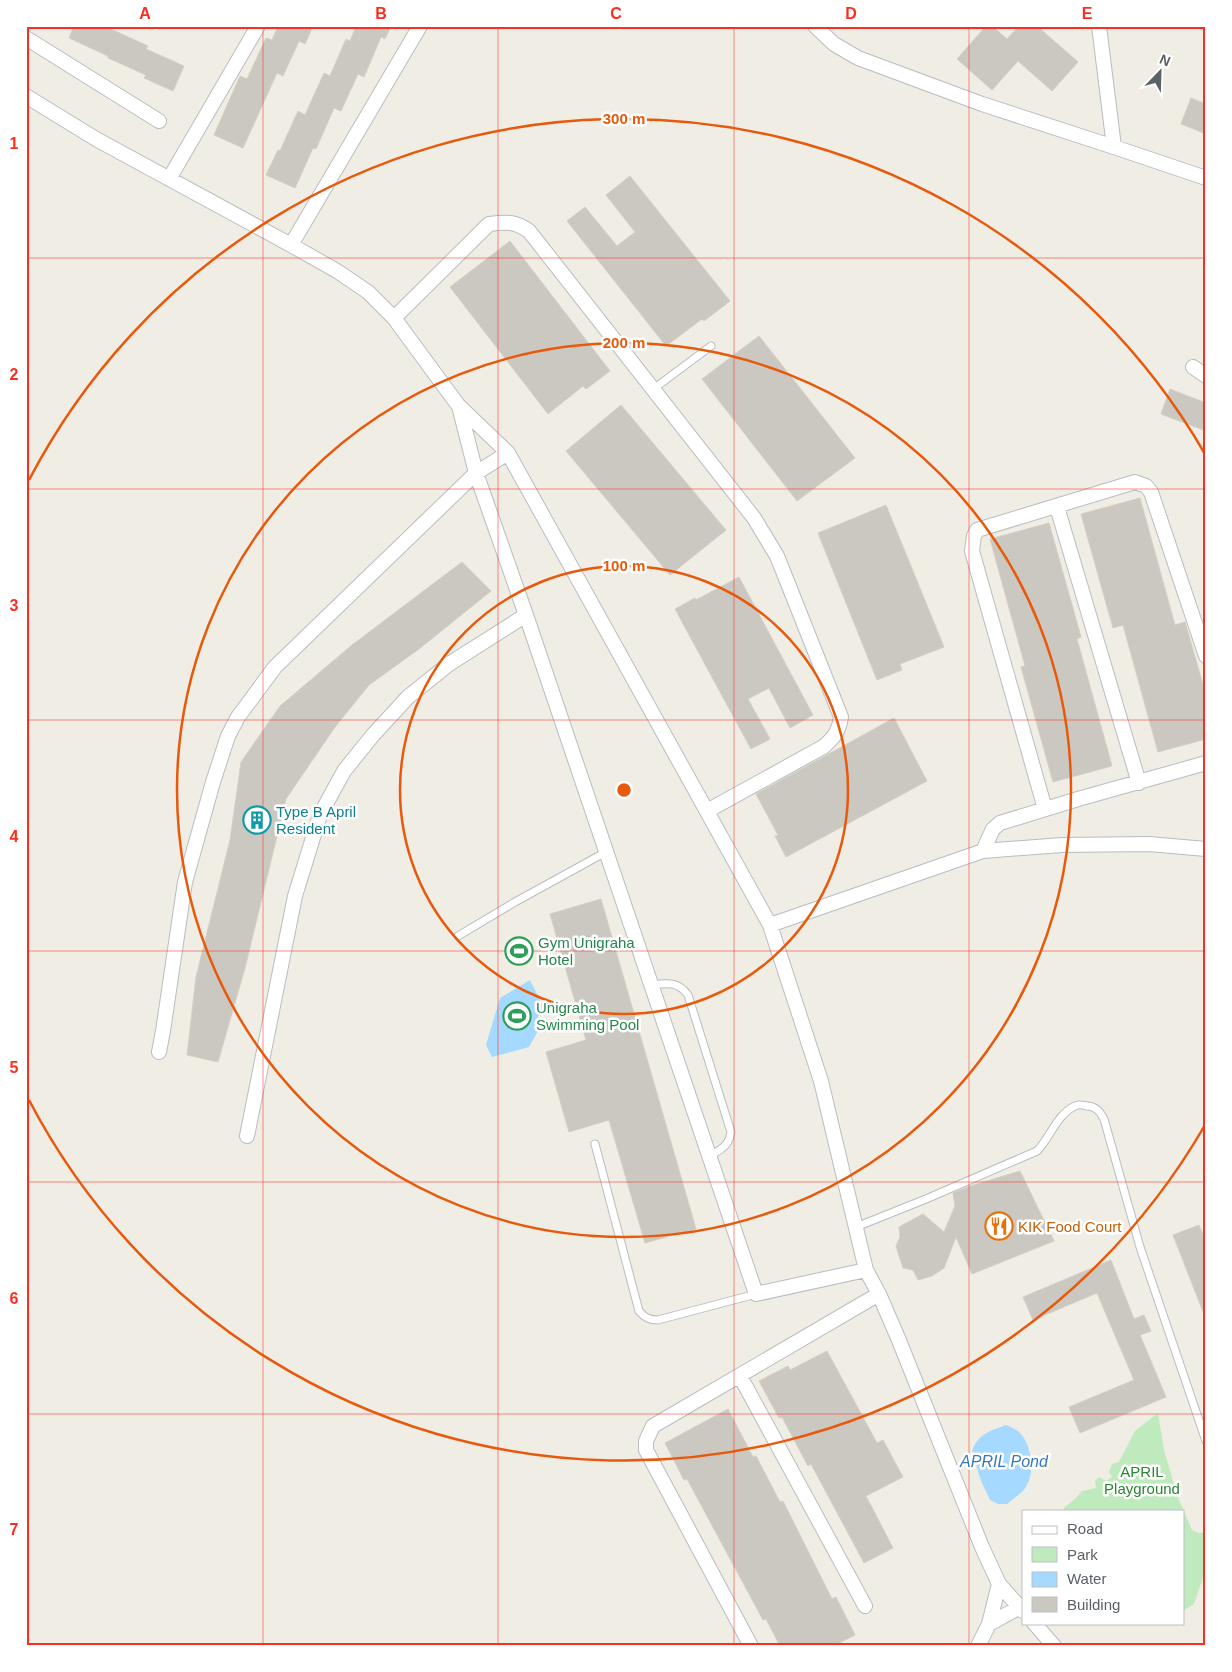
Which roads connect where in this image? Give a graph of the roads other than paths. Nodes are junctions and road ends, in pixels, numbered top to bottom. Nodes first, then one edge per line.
1 (258, 26) edge
2 (420, 26) edge
3 (816, 26) edge
4 (1099, 26) edge
5 (26, 38) edge
6 (26, 96) edge
7 (159, 120) dead end
8 (1114, 146) junction
9 (1206, 178) edge
10 (169, 179) junction
11 (291, 245) junction
12 (394, 318) junction
13 (711, 346) dead end
14 (1193, 367) dead end
15 (1206, 376) edge
16 (652, 390) junction
17 (458, 406) junction
18 (508, 453) junction
19 (476, 473) junction
20 (1057, 508) junction
21 (526, 615) junction
22 (1206, 656) edge
23 (1206, 763) edge
24 (1139, 783) junction
25 (1045, 809) junction
26 (707, 811) junction
27 (1206, 849) edge
28 (983, 850) junction
29 (606, 852) junction
30 (770, 924) junction
31 (458, 936) dead end
32 (652, 985) junction
33 (159, 1052) dead end
34 (247, 1136) dead end
35 (595, 1144) dead end
36 (710, 1156) junction
37 (856, 1226) junction
38 (866, 1270) junction
39 (756, 1294) junction
40 (880, 1294) junction
41 (740, 1376) junction
42 (1206, 1441) edge
43 (999, 1584) junction
44 (866, 1606) dead end
45 (1022, 1609) edge
46 (989, 1624) junction
47 (1035, 1624) edge
48 (1050, 1644) edge
49 (750, 1646) edge
50 (978, 1646) edge

1 - 10 street
2 - 11 street
3 - 8 street
4 - 8 street
5 - 7 street
6 - 10 street
8 - 9 street
10 - 11 street
11 - 12 street
12 - 16 street
12 - 17 street
13 - 16 lane
14 - 15 street
16 - 26 street
17 - 18 street
17 - 19 street
18 - 19 street
18 - 26 street
19 - 21 street
19 - 33 street
20 - 22 street
20 - 24 street
20 - 25 street
21 - 29 street
21 - 34 street
23 - 24 street
24 - 25 street
25 - 28 street
26 - 30 street
27 - 28 street
28 - 30 street
29 - 31 lane
29 - 32 street
30 - 37 street
32 - 36 street
32 - 36 lane
35 - 39 lane
36 - 39 street
37 - 38 street
37 - 42 lane
38 - 39 street
38 - 40 street
40 - 41 street
40 - 43 street
41 - 44 street
41 - 49 street
43 - 45 street
43 - 46 street
45 - 46 street
46 - 50 street
47 - 48 street

